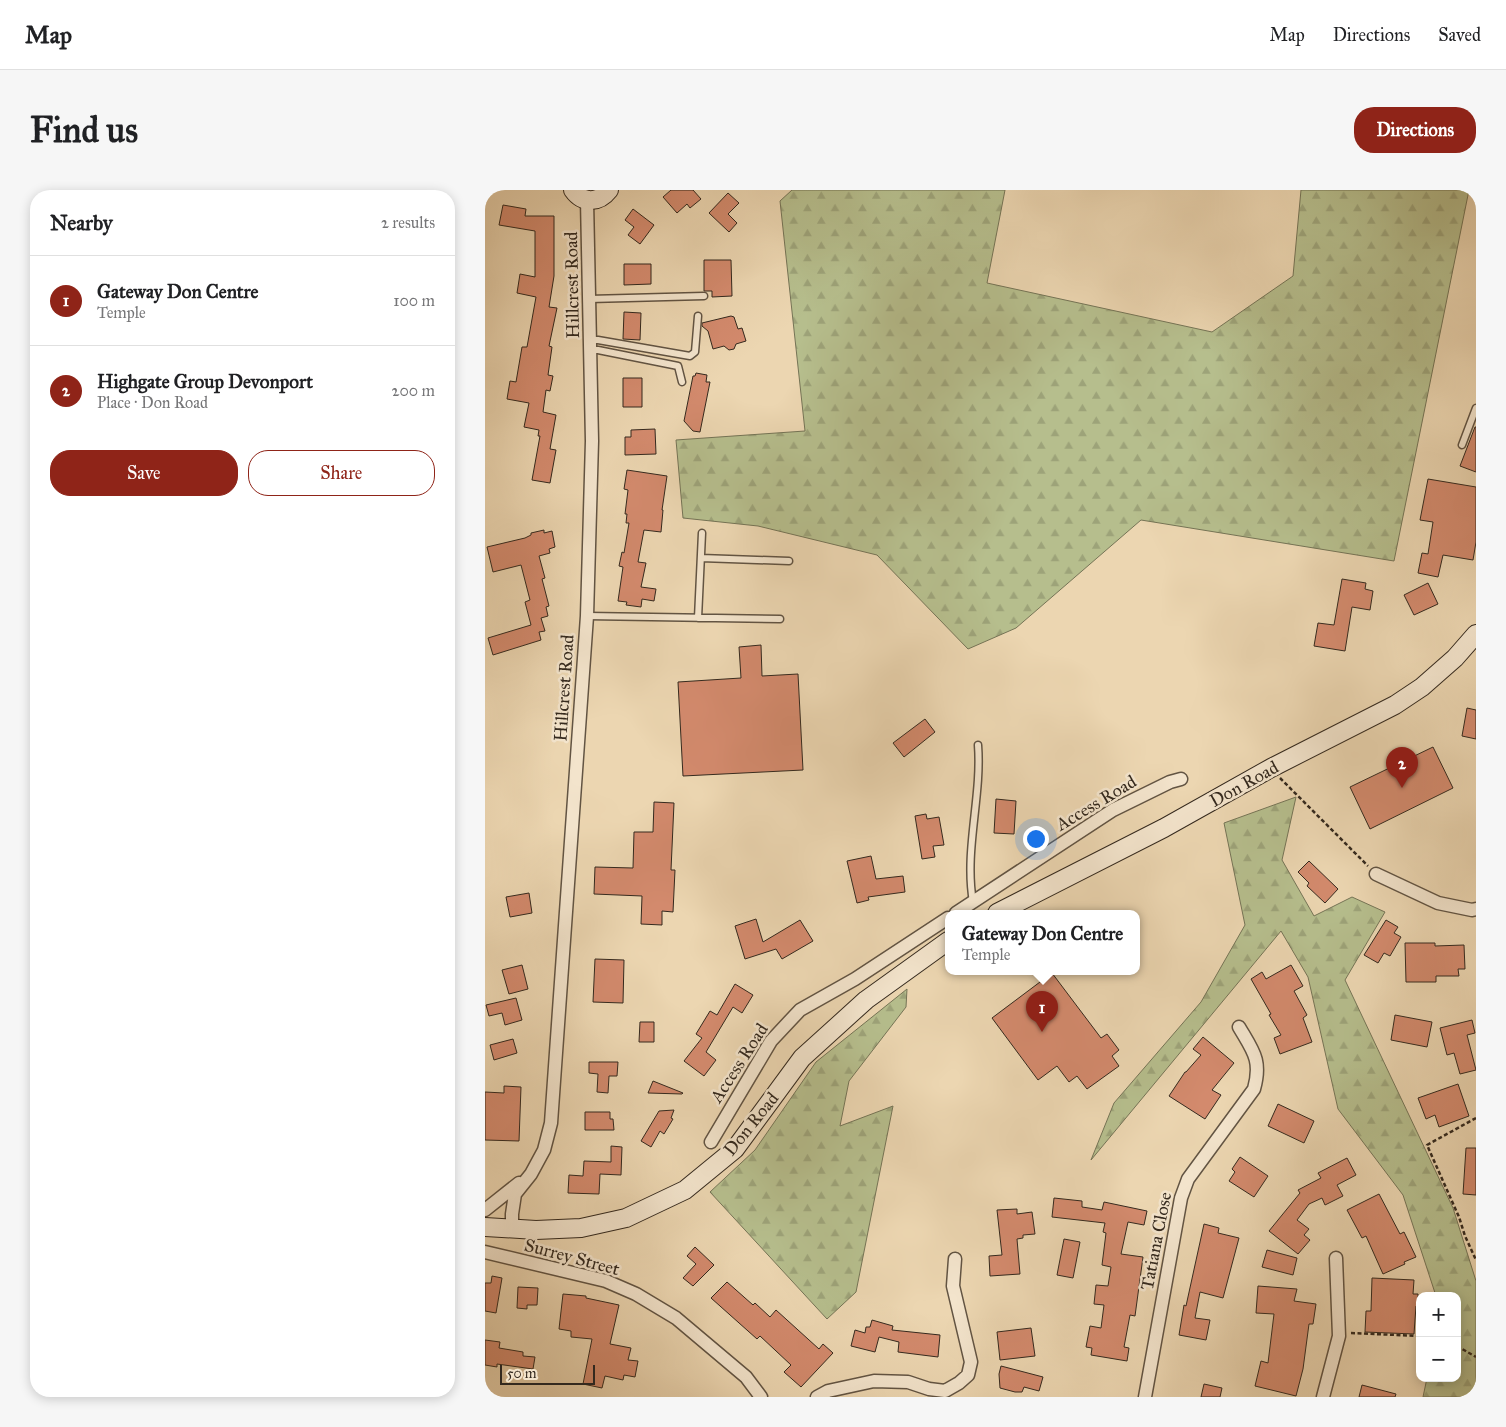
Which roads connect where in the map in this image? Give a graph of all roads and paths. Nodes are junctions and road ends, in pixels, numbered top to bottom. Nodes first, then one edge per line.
1 (609, 190) edge
2 (580, 195) edge
3 (704, 296) dead end
4 (589, 299) junction
5 (698, 316) dead end
6 (590, 345) junction
7 (681, 382) dead end
8 (1476, 408) edge
9 (1462, 445) dead end
10 (702, 533) dead end
11 (701, 558) junction
12 (789, 561) dead end
13 (587, 616) junction
14 (698, 618) junction
15 (780, 618) dead end
16 (1476, 634) edge
17 (978, 745) dead end
18 (1271, 768) junction
19 (1181, 779) dead end
20 (1376, 874) joint
21 (973, 902) junction
22 (1476, 909) edge
23 (961, 910) edge
24 (1003, 910) edge
25 (945, 920) edge
26 (945, 943) edge
27 (855, 979) junction
28 (866, 1000) junction
29 (1239, 1027) dead end
30 (1476, 1118) edge
31 (711, 1142) dead end
32 (531, 1174) junction
33 (485, 1210) edge
34 (485, 1227) edge
35 (511, 1228) junction
36 (485, 1252) edge
37 (1336, 1258) dead end
38 (955, 1259) dead end
39 (1476, 1260) edge
40 (1339, 1333) junction
41 (1416, 1336) edge
42 (1461, 1348) edge
43 (1476, 1357) edge
44 (761, 1397) edge
45 (817, 1397) edge
46 (1145, 1397) edge
47 (1323, 1397) edge

1 - 2 main road
2 - 4 street, Hillcrest Road
3 - 4 lane
4 - 6 street, Hillcrest Road
5 - 6 lane
6 - 7 lane
6 - 13 street, Hillcrest Road
8 - 9 lane
10 - 11 lane
11 - 12 lane
11 - 14 lane
13 - 14 lane
13 - 32 street, Hillcrest Road
14 - 15 lane
16 - 18 main road, Don Road
17 - 21 lane
18 - 20 path
18 - 24 main road, Don Road
19 - 21 street, Access Road
20 - 22 street
21 - 23 street, Access Road
25 - 27 street, Access Road
26 - 28 main road, Don Road
27 - 28 street
27 - 31 street, Access Road
28 - 35 main road, Don Road
29 - 46 street, Tatiana Close
30 - 39 path
32 - 33 street, Hillcrest Road
32 - 35 street, Hillcrest Road
34 - 35 main road, Don Road
36 - 44 street, Surrey Street
37 - 40 street
38 - 45 street
40 - 41 path
40 - 47 street
42 - 43 path

